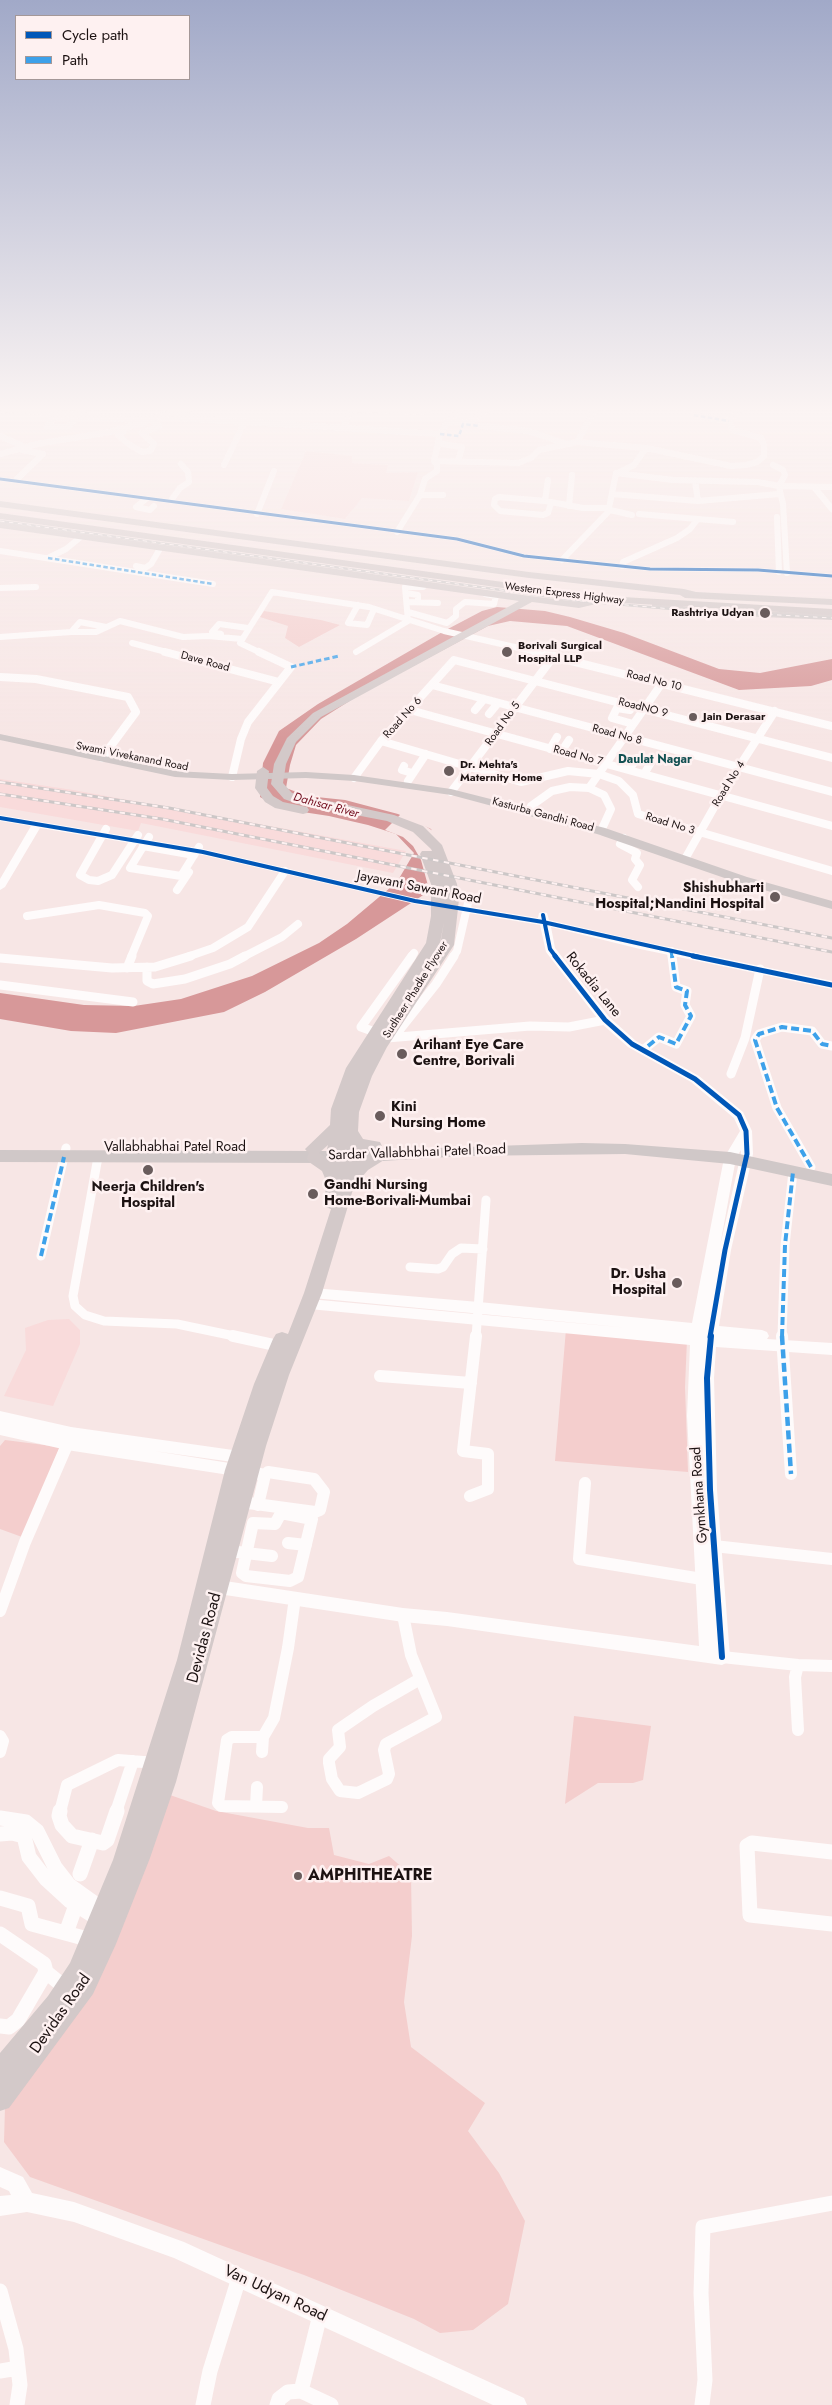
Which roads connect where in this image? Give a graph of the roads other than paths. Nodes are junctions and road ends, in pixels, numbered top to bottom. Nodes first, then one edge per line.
1 (2, 521) edge
2 (35, 521) edge
3 (47, 521) edge
4 (85, 521) edge
5 (115, 521) edge
6 (334, 521) edge
7 (403, 521) edge
8 (599, 521) edge
9 (697, 521) edge
10 (720, 521) edge
11 (783, 521) edge
12 (733, 522) dead end
13 (0, 525) edge
14 (87, 529) junction
15 (398, 529) junction
16 (161, 546) junction
17 (0, 551) edge
18 (48, 558) junction
19 (564, 558) junction
20 (622, 564) junction
21 (130, 566) dead end
22 (783, 570) junction
23 (832, 572) edge
24 (832, 576) edge
25 (19, 579) dead end
26 (213, 584) dead end
27 (16, 587) junction
28 (36, 587) dead end
29 (0, 588) edge
30 (406, 593) junction
31 (605, 599) junction
32 (520, 601) junction
33 (658, 601) junction
34 (695, 601) junction
35 (408, 602) junction
36 (418, 602) junction
37 (832, 602) edge
38 (438, 603) dead end
39 (358, 605) junction
40 (832, 606) edge
41 (374, 608) junction
42 (408, 612) junction
43 (832, 612) edge
44 (832, 617) edge
45 (408, 621) junction
46 (447, 623) junction
47 (443, 631) junction
48 (0, 637) edge
49 (242, 639) junction
50 (132, 643) dead end
51 (356, 652) dead end
52 (554, 656) junction
53 (454, 660) joint
54 (0, 677) edge
55 (278, 682) junction
56 (662, 682) junction
57 (432, 685) junction
58 (534, 689) junction
59 (483, 700) junction
60 (497, 704) junction
61 (634, 706) junction
62 (514, 708) junction
63 (644, 708) junction
64 (410, 710) junction
65 (475, 710) dead end
66 (775, 711) junction
67 (489, 714) dead end
68 (633, 724) junction
69 (832, 726) edge
70 (0, 730) edge
71 (497, 734) junction
72 (0, 736) edge
73 (625, 736) junction
74 (557, 737) dead end
75 (759, 738) junction
76 (568, 740) dead end
77 (381, 741) junction
78 (550, 748) junction
79 (562, 751) junction
80 (104, 755) junction
81 (424, 757) junction
82 (410, 758) junction
83 (832, 758) edge
84 (606, 764) junction
85 (470, 767) junction
86 (739, 767) junction
87 (630, 769) junction
88 (290, 773) junction
89 (644, 773) junction
90 (239, 774) junction
91 (262, 774) junction
92 (599, 774) junction
93 (355, 776) junction
94 (405, 780) junction
95 (589, 788) junction
96 (452, 789) junction
97 (832, 792) edge
98 (722, 795) junction
99 (530, 808) junction
100 (0, 811) edge
101 (0, 818) edge
102 (36, 825) junction
103 (832, 826) edge
104 (602, 828) junction
105 (104, 832) junction
106 (415, 832) junction
107 (701, 833) junction
108 (624, 838) junction
109 (142, 840) junction
110 (198, 851) junction
111 (687, 856) junction
112 (286, 871) junction
113 (832, 871) edge
114 (752, 878) junction
115 (0, 887) edge
116 (638, 888) dead end
117 (372, 889) junction
118 (177, 890) dead end
119 (832, 898) edge
120 (832, 905) edge
121 (467, 906) junction
122 (27, 916) dead end
123 (543, 918) junction
124 (298, 924) dead end
125 (671, 951) junction
126 (414, 952) dead end
127 (0, 958) edge
128 (127, 968) junction
129 (147, 968) junction
130 (760, 969) junction
131 (832, 977) edge
132 (0, 985) edge
133 (832, 985) edge
134 (133, 1002) dead end
135 (605, 1020) junction
136 (387, 1031) junction
137 (832, 1046) edge
138 (643, 1050) junction
139 (731, 1074) dead end
140 (344, 1130) junction
141 (0, 1147) edge
142 (376, 1151) junction
143 (65, 1152) junction
144 (342, 1153) junction
145 (314, 1154) junction
146 (0, 1156) edge
147 (739, 1156) junction
148 (98, 1157) junction
149 (811, 1167) junction
150 (793, 1172) junction
151 (832, 1172) edge
152 (832, 1180) edge
153 (341, 1185) junction
154 (486, 1200) dead end
155 (483, 1249) junction
156 (41, 1256) dead end
157 (410, 1267) dead end
158 (311, 1299) junction
159 (479, 1313) junction
160 (704, 1335) junction
161 (782, 1342) junction
162 (832, 1342) edge
163 (279, 1346) junction
164 (832, 1350) edge
165 (380, 1376) dead end
166 (472, 1383) junction
167 (0, 1417) edge
168 (0, 1429) edge
169 (69, 1438) junction
170 (248, 1466) junction
171 (791, 1474) dead end
172 (585, 1483) dead end
173 (470, 1496) dead end
174 (250, 1504) junction
175 (288, 1543) dead end
176 (306, 1545) junction
177 (714, 1546) junction
178 (229, 1551) junction
179 (246, 1553) junction
180 (272, 1556) dead end
181 (832, 1559) edge
182 (702, 1579) junction
183 (213, 1586) junction
184 (295, 1598) junction
185 (0, 1611) edge
186 (403, 1615) junction
187 (715, 1656) junction
188 (798, 1665) junction
189 (832, 1666) edge
190 (420, 1680) junction
191 (798, 1730) dead end
192 (0, 1736) edge
193 (263, 1737) junction
194 (0, 1752) edge
195 (262, 1752) dead end
196 (133, 1761) junction
197 (156, 1763) junction
198 (257, 1787) dead end
199 (256, 1806) junction
200 (282, 1807) dead end
201 (0, 1818) edge
202 (0, 1834) edge
203 (92, 1840) junction
204 (832, 1852) edge
205 (80, 1874) dead end
206 (0, 1898) edge
207 (76, 1905) junction
208 (102, 1915) junction
209 (832, 1924) edge
210 (66, 1933) junction
211 (0, 1934) edge
212 (91, 1940) junction
213 (46, 1972) junction
214 (67, 1990) junction
215 (31, 2019) junction
216 (0, 2026) edge
217 (0, 2072) edge
218 (0, 2100) edge
219 (0, 2177) edge
220 (28, 2202) junction
221 (832, 2203) edge
222 (0, 2206) edge
223 (239, 2278) junction
224 (0, 2291) edge
225 (3, 2312) edge
226 (320, 2315) junction
227 (18, 2368) junction
228 (0, 2371) edge
229 (302, 2391) junction
230 (17, 2405) edge
231 (203, 2405) edge
232 (277, 2405) edge
233 (331, 2405) edge
234 (517, 2405) edge
235 (702, 2405) edge

1 - 14 main road
2 - 14 highway, Western Express Highway
3 - 14 highway, Western Express Highway
4 - 14 main road
5 - 34 main road
6 - 15 street
7 - 15 street
8 - 19 street
9 - 20 street
10 - 12 street
11 - 22 street
13 - 14 main road
14 - 16 main road
14 - 18 street
14 - 31 highway, Western Express Highway
14 - 33 highway, Western Express Highway
15 - 19 street
16 - 21 street
16 - 32 main road
17 - 18 street
18 - 26 street
19 - 20 street
20 - 22 street
22 - 23 street
22 - 24 street
25 - 27 street
27 - 28 street
27 - 29 street
30 - 35 street
30 - 36 street
30 - 46 street
31 - 32 main road
31 - 33 highway, Western Express Highway
32 - 106 main road, Sudheer Phadke Flyover
33 - 34 highway, Western Express Highway
33 - 44 main road
34 - 37 main road
34 - 40 highway, Western Express Highway
34 - 43 highway, Western Express Highway
35 - 36 street
35 - 42 street
36 - 38 street
39 - 41 street, Road No 10
39 - 41 street
39 - 49 street, Road No 10
41 - 45 street, Road No 10
42 - 45 street
42 - 46 street
45 - 47 street, Road No 10
45 - 51 street
46 - 47 street
47 - 52 street, Road No 10
48 - 49 street
49 - 55 street
50 - 55 street, Dave Road
52 - 56 street, Road No 10
52 - 58 street, Road No 5
53 - 57 street, Road No 6
53 - 58 street, RoadNO 9
54 - 80 street
55 - 90 street
56 - 63 street
56 - 66 street, Road No 10
57 - 59 street, Road No 8
57 - 64 street, Road No 6
58 - 61 street, RoadNO 9
58 - 62 street, Road No 5
59 - 60 street, Road No 8
59 - 65 street
60 - 62 street, Road No 8
60 - 67 street
61 - 63 street, RoadNO 9
61 - 68 street
62 - 71 street, Road No 5
62 - 73 street, Road No 8
63 - 68 street
63 - 75 street, RoadNO 9
64 - 71 street, Road No 7
64 - 77 street, Road No 6
66 - 69 street, Road No 10
66 - 75 street, Road No 4
68 - 73 street
70 - 80 main road, Swami Vivekanand Road
71 - 78 street, Road No 7
71 - 85 street, Road No 5
72 - 80 main road, Swami Vivekanand Road
73 - 84 street
73 - 86 street, Road No 8
74 - 78 street
75 - 83 street, RoadNO 9
75 - 86 street, Road No 4
76 - 79 street
77 - 82 street, Road No 3
77 - 93 street, Road No 6
78 - 79 street, Road No 7
79 - 84 street, Road No 7
80 - 90 main road, Swami Vivekanand Road
81 - 82 street, Road No 3
81 - 85 street, Road No 3
81 - 94 street
82 - 94 street
84 - 87 street, Road No 7
84 - 92 street
85 - 92 street, Road No 3
85 - 96 street, Road No 5
86 - 97 street, Road No 8
86 - 98 street, Road No 4
87 - 89 street, Road No 7
87 - 89 street
88 - 91 main road, Kasturba Gandhi Road
88 - 93 main road, Kasturba Gandhi Road
88 - 106 main road
89 - 98 street
90 - 91 main road, Kasturba Gandhi Road
91 - 106 main road
92 - 95 street
92 - 107 street, Road No 3
93 - 94 main road, Kasturba Gandhi Road
94 - 96 main road, Kasturba Gandhi Road
95 - 99 street
95 - 104 street
96 - 99 main road, Kasturba Gandhi Road
98 - 103 street
98 - 107 street, Road No 4
99 - 104 main road, Kasturba Gandhi Road
100 - 105 street, Jayavant Sawant Road
101 - 102 street, Jayavant Sawant Road
102 - 105 street, Jayavant Sawant Road
102 - 115 street
104 - 108 main road, Kasturba Gandhi Road
104 - 111 main road, Kasturba Gandhi Road
105 - 109 street, Jayavant Sawant Road
105 - 109 street
106 - 136 main road, Sudheer Phadke Flyover
107 - 111 street, Road No 4
107 - 113 street, Road No 3
108 - 111 main road, Kasturba Gandhi Road
108 - 116 street
109 - 110 street, Jayavant Sawant Road
109 - 110 street
110 - 112 street, Jayavant Sawant Road
110 - 117 street, Jayavant Sawant Road
110 - 118 street
111 - 114 main road, Kasturba Gandhi Road
112 - 117 street, Jayavant Sawant Road
112 - 129 street
114 - 119 main road, Kasturba Gandhi Road
114 - 120 main road, Kasturba Gandhi Road
117 - 121 street, Jayavant Sawant Road
121 - 123 street, Jayavant Sawant Road
121 - 136 street
122 - 128 street
123 - 125 street, Jayavant Sawant Road
123 - 131 street, Jayavant Sawant Road
123 - 135 street, Rokadia Lane
124 - 129 street
125 - 130 street, Jayavant Sawant Road
125 - 138 street
126 - 136 street
127 - 128 street
128 - 129 street
130 - 133 street, Jayavant Sawant Road
130 - 139 street
132 - 134 street
135 - 136 street
135 - 138 street, Rokadia Lane
136 - 140 main road, Sudheer Phadke Flyover
137 - 149 street
138 - 147 street, Rokadia Lane
140 - 142 main road
140 - 144 main road, Sudheer Phadke Flyover
140 - 145 main road
141 - 143 main road, Vallabhabhai Patel Road
142 - 144 main road, Sardar Vallabhbhai Patel Road
142 - 147 main road, Sardar Vallabhbhai Patel Road
142 - 153 main road
143 - 145 main road, Vallabhabhai Patel Road
143 - 146 main road, Sardar Vallabhbhai Patel Road
143 - 148 main road, Sardar Vallabhbhai Patel Road
143 - 156 street
144 - 145 main road, Sardar Vallabhbhai Patel Road
144 - 153 main road, Devidas Road
145 - 148 main road, Sardar Vallabhbhai Patel Road
145 - 153 main road
147 - 149 main road, Sardar Vallabhbhai Patel Road
147 - 150 main road, Sardar Vallabhbhai Patel Road
147 - 160 street
148 - 163 street
149 - 151 main road, Sardar Vallabhbhai Patel Road
150 - 152 main road, Sardar Vallabhbhai Patel Road
150 - 161 street
153 - 158 main road, Devidas Road
153 - 163 main road, Devidas Road
154 - 155 street
155 - 157 street
155 - 159 street
158 - 159 street
158 - 170 main road, Devidas Road
159 - 160 street
159 - 166 street
160 - 161 street
160 - 177 street, Gymkhana Road
160 - 182 street, Gymkhana Road
161 - 162 street
161 - 164 street
161 - 171 street
163 - 170 main road, Devidas Road
165 - 166 street
166 - 173 street
167 - 169 street
168 - 169 street
169 - 170 street
169 - 185 street
170 - 174 main road, Devidas Road
170 - 174 street
170 - 183 main road, Devidas Road
172 - 182 street
174 - 178 main road, Devidas Road
175 - 176 street
176 - 179 street
176 - 179 street
177 - 181 street
177 - 187 street, Gymkhana Road
178 - 179 street
178 - 183 main road, Devidas Road
179 - 180 street
182 - 187 street, Gymkhana Road
183 - 184 street
183 - 197 main road, Devidas Road
183 - 218 main road, Devidas Road
184 - 186 street
184 - 193 street
186 - 187 street
186 - 190 street
187 - 188 street
188 - 189 street
188 - 191 street
190 - 190 street
192 - 194 street
193 - 195 street
193 - 199 street
196 - 197 street
196 - 203 street
196 - 203 street
197 - 208 main road, Devidas Road
198 - 199 street
199 - 200 street
201 - 208 street
202 - 207 street
203 - 205 street
204 - 209 street
206 - 210 street
207 - 208 street
207 - 210 street
208 - 212 main road, Devidas Road
210 - 212 street
211 - 213 street
212 - 214 main road, Devidas Road
213 - 214 street
213 - 215 street
214 - 215 main road, Devidas Road
215 - 216 street
215 - 217 main road, Devidas Road
219 - 220 street
220 - 222 street, Van Udyan Road
220 - 223 street, Van Udyan Road
221 - 235 street
223 - 226 street, Van Udyan Road
223 - 231 street
224 - 225 street
225 - 227 street
226 - 229 street
226 - 234 street, Van Udyan Road
227 - 228 street
227 - 230 street
229 - 232 street
229 - 233 street

